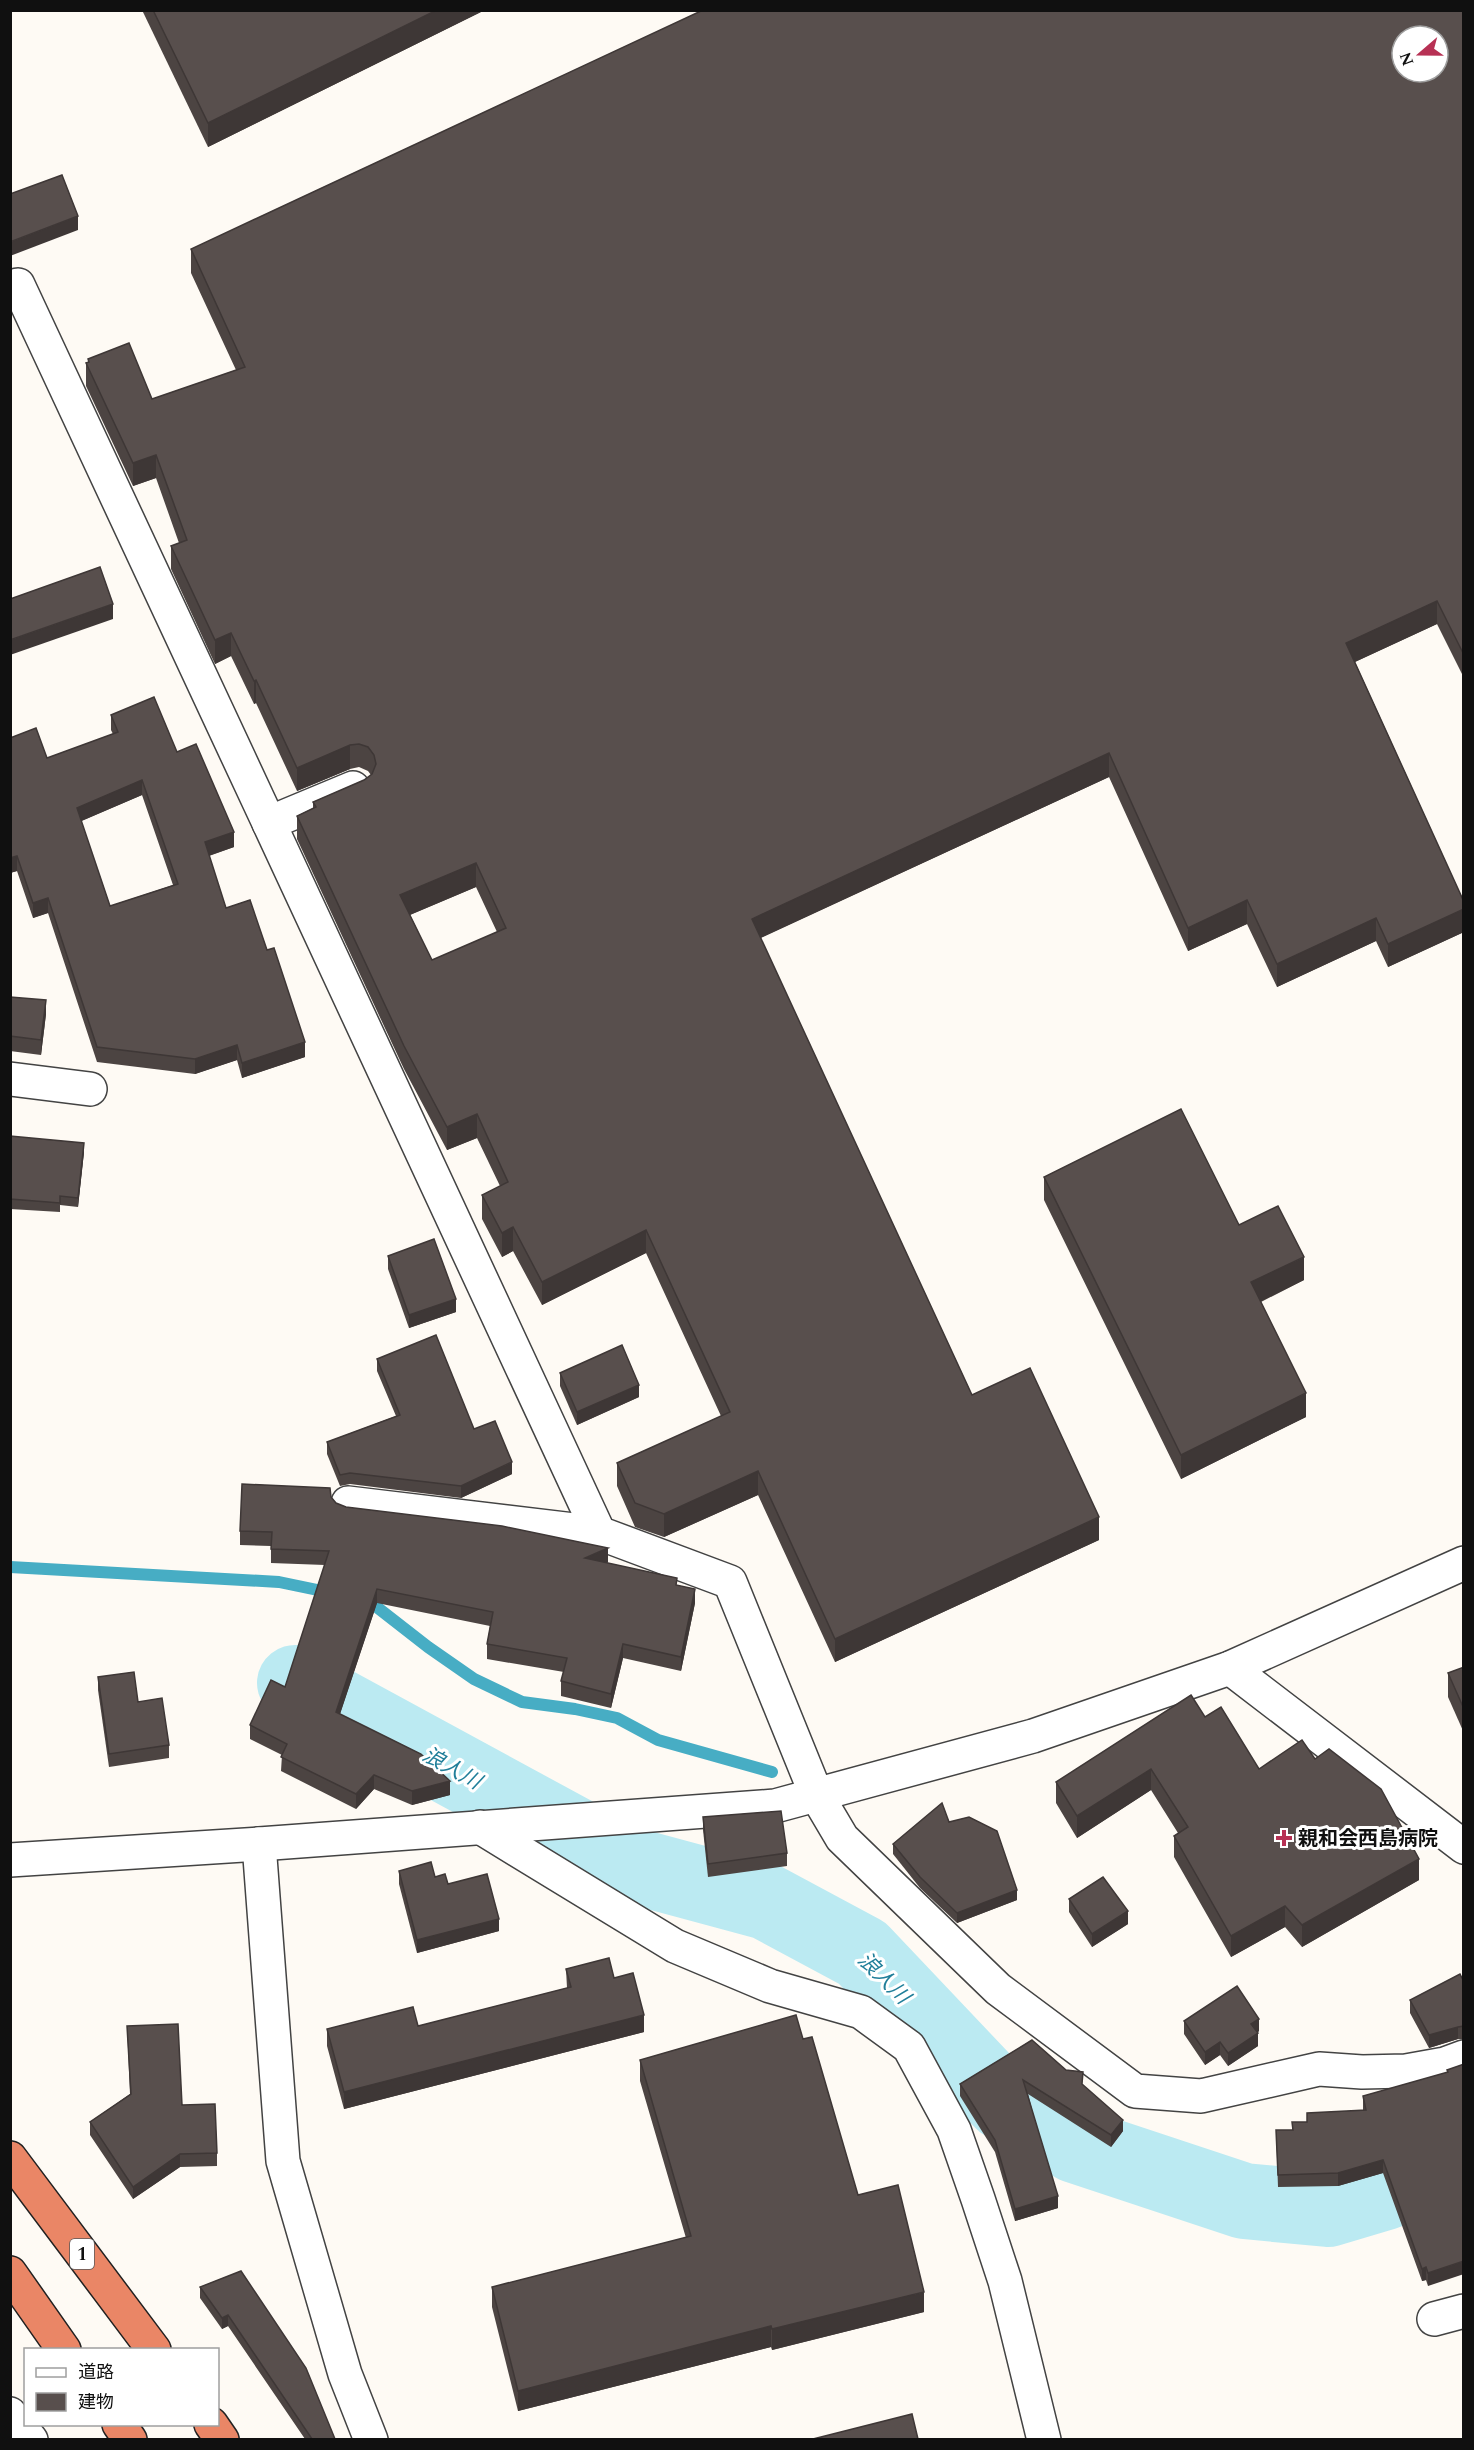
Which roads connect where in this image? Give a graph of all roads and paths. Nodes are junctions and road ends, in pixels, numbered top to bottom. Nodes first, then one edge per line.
1 (10, 287) edge
2 (357, 786) edge
3 (269, 824) junction
4 (10, 1079) edge
5 (90, 1089) dead end
6 (348, 1503) dead end
7 (599, 1533) junction
8 (1464, 1563) edge
9 (1230, 1668) junction
10 (816, 1794) junction
11 (494, 1826) junction
12 (259, 1845) junction
13 (1464, 1847) edge
14 (10, 1860) edge
15 (1464, 2057) edge
16 (10, 2158) edge
17 (10, 2273) edge
18 (23, 2303) edge
19 (63, 2348) edge
20 (153, 2348) edge
21 (10, 2414) edge
22 (120, 2426) edge
23 (212, 2426) edge
24 (31, 2439) edge
25 (130, 2439) edge
26 (222, 2439) edge
27 (371, 2439) edge
28 (1044, 2439) edge

1 - 3 street
2 - 3 street
3 - 7 street
4 - 5 street
6 - 7 street
7 - 10 street
8 - 9 street
9 - 10 street
9 - 13 street
10 - 11 street
10 - 15 street
11 - 12 street
11 - 28 street
12 - 14 street
12 - 27 street
16 - 20 highway, 1
17 - 18 highway
18 - 19 highway
21 - 24 street
22 - 25 highway
23 - 26 highway

